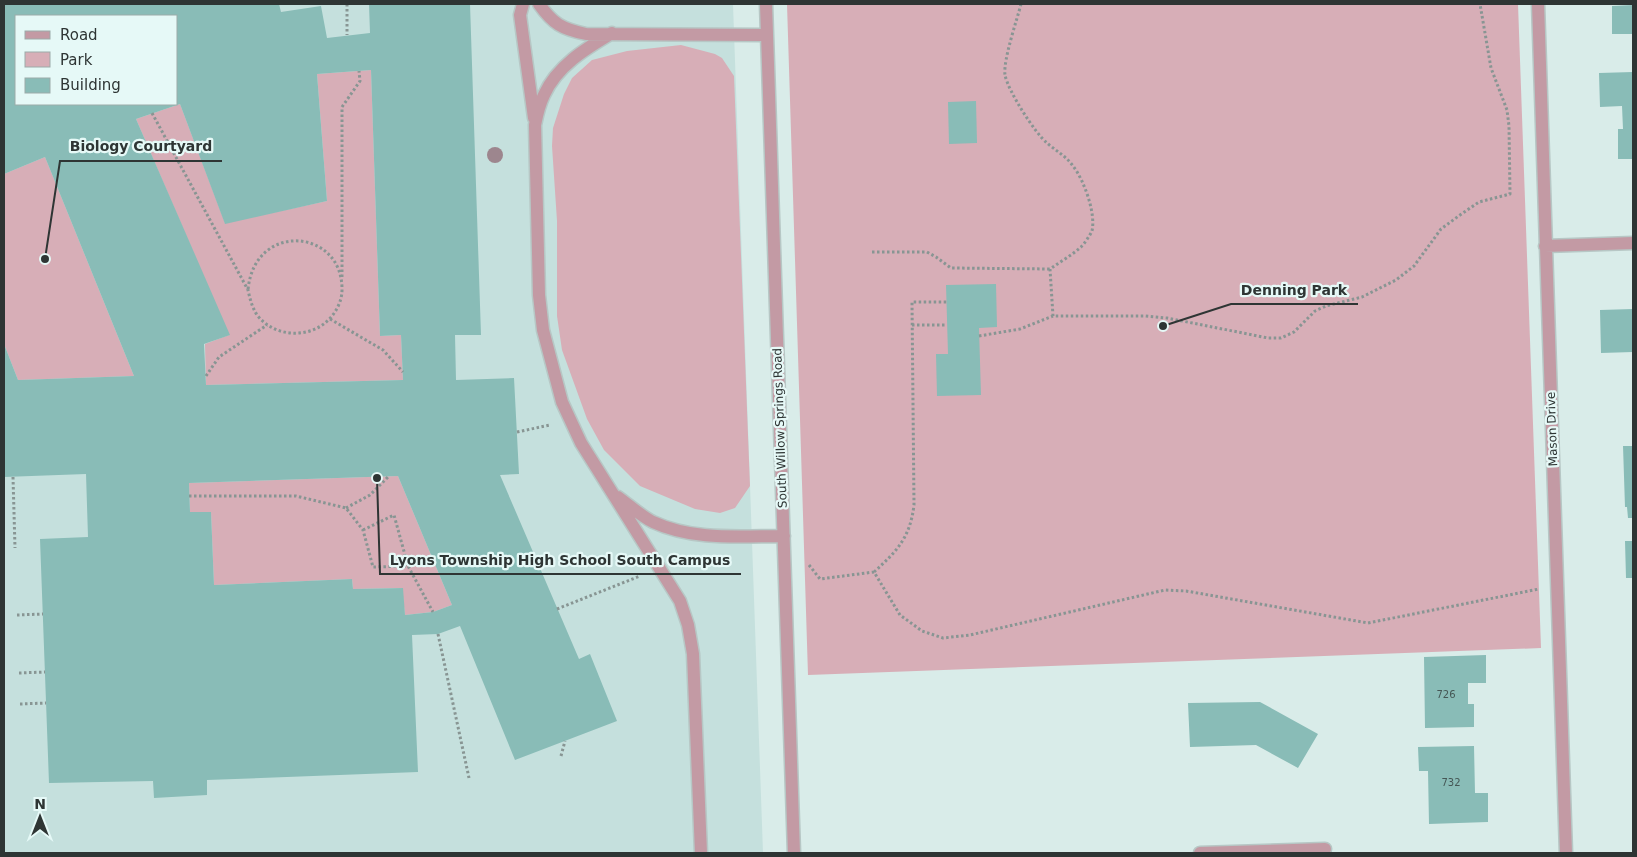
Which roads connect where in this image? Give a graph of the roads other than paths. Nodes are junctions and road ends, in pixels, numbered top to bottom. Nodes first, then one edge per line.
1 (522, 4) edge
2 (539, 4) edge
3 (766, 4) edge
4 (1538, 4) edge
5 (612, 33) junction
6 (768, 35) junction
7 (535, 125) junction
8 (1633, 243) edge
9 (1545, 246) junction
10 (612, 493) junction
11 (784, 536) junction
12 (1325, 849) dead end
13 (700, 853) edge
14 (794, 853) edge
15 (1200, 853) edge
16 (1566, 853) edge

1 - 7 street
2 - 5 street
3 - 6 street, South Willow Springs Road
4 - 9 street, Mason Drive
5 - 6 street
5 - 7 street
6 - 11 street, South Willow Springs Road
7 - 10 street
8 - 9 street
9 - 16 street, Mason Drive
10 - 11 street
10 - 13 street
11 - 14 street, South Willow Springs Road
12 - 15 street

